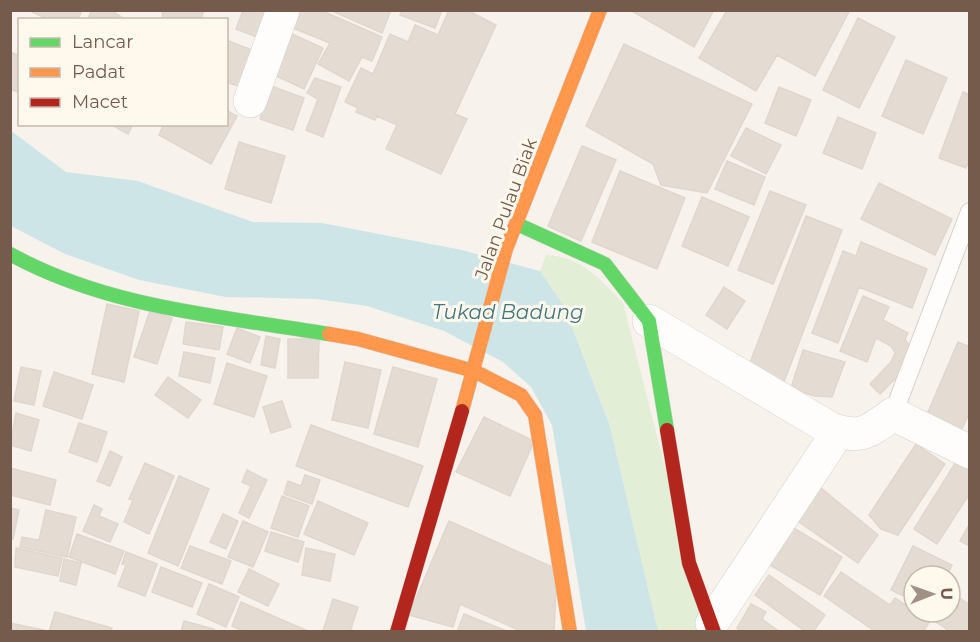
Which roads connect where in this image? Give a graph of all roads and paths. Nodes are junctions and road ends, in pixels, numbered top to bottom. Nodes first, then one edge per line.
1 (283, 10) edge
2 (600, 10) edge
3 (250, 101) dead end
4 (969, 212) edge
5 (517, 224) junction
6 (10, 254) edge
7 (649, 321) junction
8 (475, 365) junction
9 (893, 414) junction
10 (838, 432) junction
11 (969, 452) edge
12 (713, 627) edge
13 (397, 632) edge
14 (570, 632) edge

1 - 3 street
2 - 5 street, Jalan Pulau Biak
4 - 9 lane
5 - 7 street
5 - 8 street, Jalan Pulau Biak
6 - 8 street
7 - 10 street
7 - 12 street
8 - 13 street, Jalan Pulau Biak
8 - 14 street
9 - 10 street
9 - 11 street
10 - 12 street

